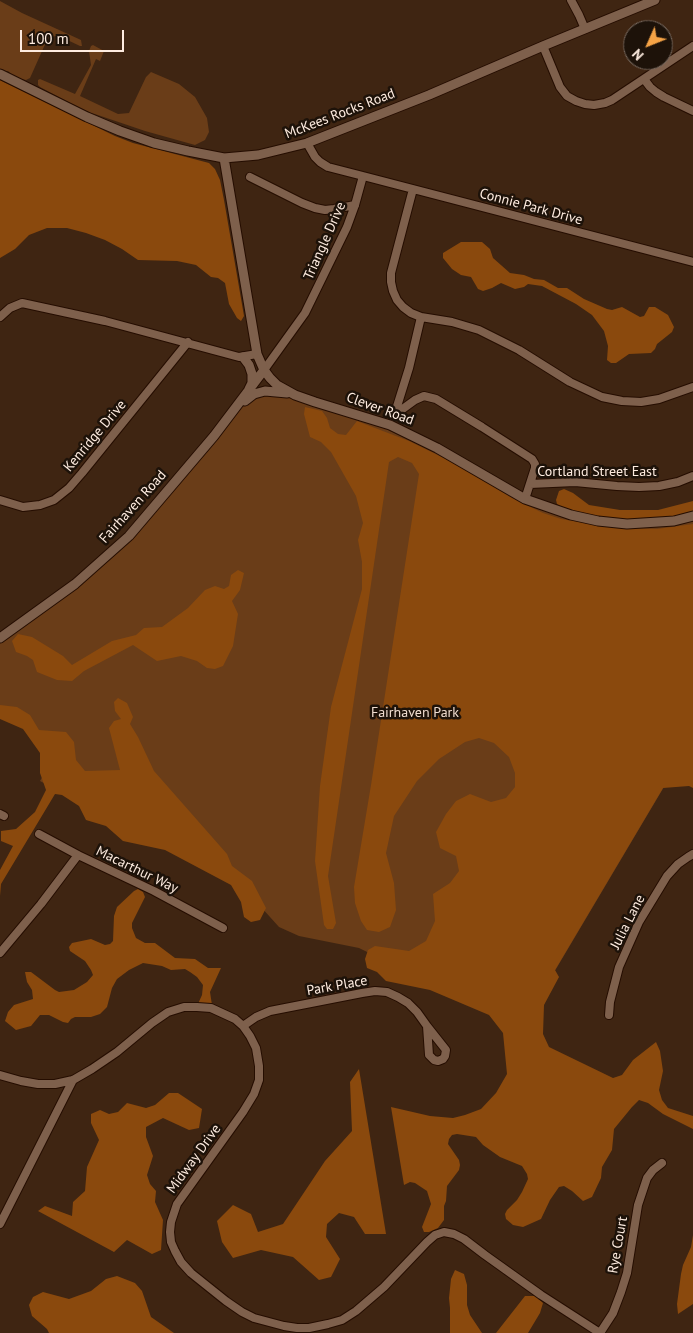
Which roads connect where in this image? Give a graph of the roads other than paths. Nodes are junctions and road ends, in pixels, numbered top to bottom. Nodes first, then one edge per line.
1 (571, 0) edge
2 (655, 0) edge
3 (585, 29) junction
4 (543, 46) junction
5 (693, 46) edge
6 (0, 74) edge
7 (644, 79) junction
8 (693, 111) edge
9 (307, 143) junction
10 (224, 158) junction
11 (363, 176) junction
12 (250, 177) dead end
13 (413, 189) junction
14 (355, 205) junction
15 (693, 262) edge
16 (0, 316) edge
17 (421, 317) junction
18 (188, 342) junction
19 (257, 354) junction
20 (242, 357) junction
21 (264, 370) junction
22 (693, 386) edge
23 (295, 395) junction
24 (246, 396) junction
25 (239, 405) junction
26 (392, 420) junction
27 (693, 476) edge
28 (530, 484) junction
29 (525, 498) junction
30 (0, 500) edge
31 (693, 516) edge
32 (0, 638) edge
33 (39, 834) dead end
34 (693, 854) edge
35 (78, 855) junction
36 (223, 928) dead end
37 (0, 953) edge
38 (609, 1014) dead end
39 (243, 1026) junction
40 (427, 1026) dead end
41 (0, 1075) edge
42 (73, 1080) junction
43 (662, 1163) dead end
44 (0, 1224) edge
45 (600, 1333) edge

1 - 3 street
2 - 3 street, McKees Rocks Road
3 - 4 street, McKees Rocks Road
4 - 7 street
4 - 9 street, McKees Rocks Road
5 - 7 street
6 - 10 street, McKees Rocks Road
7 - 8 street
9 - 10 street, McKees Rocks Road
9 - 11 street
10 - 19 street, Clever Road
11 - 13 street, Connie Park Drive
11 - 14 street, Triangle Drive
12 - 14 street
13 - 15 street, Connie Park Drive
13 - 17 street
14 - 21 street, Triangle Drive
16 - 18 street
17 - 22 street
17 - 26 street
18 - 20 street
18 - 30 street, Kenridge Drive
19 - 20 street
19 - 21 street, Clever Road
20 - 24 street
21 - 23 street, Clever Road
21 - 24 street, Fairhaven Road
23 - 25 street
23 - 26 street, Clever Road
24 - 25 street, Fairhaven Road
25 - 32 street, Fairhaven Road
26 - 28 street
26 - 29 street, Clever Road
27 - 28 street, Cortland Street East
28 - 29 street
29 - 31 street, Clever Road
33 - 35 street, Macarthur Way
34 - 38 street, Julia Lane
35 - 36 street, Macarthur Way
35 - 37 street
39 - 40 street, Park Place
39 - 42 street, Midway Drive
39 - 45 street, Midway Drive
41 - 42 street, Midway Drive
42 - 44 street
43 - 45 street, Rye Court

